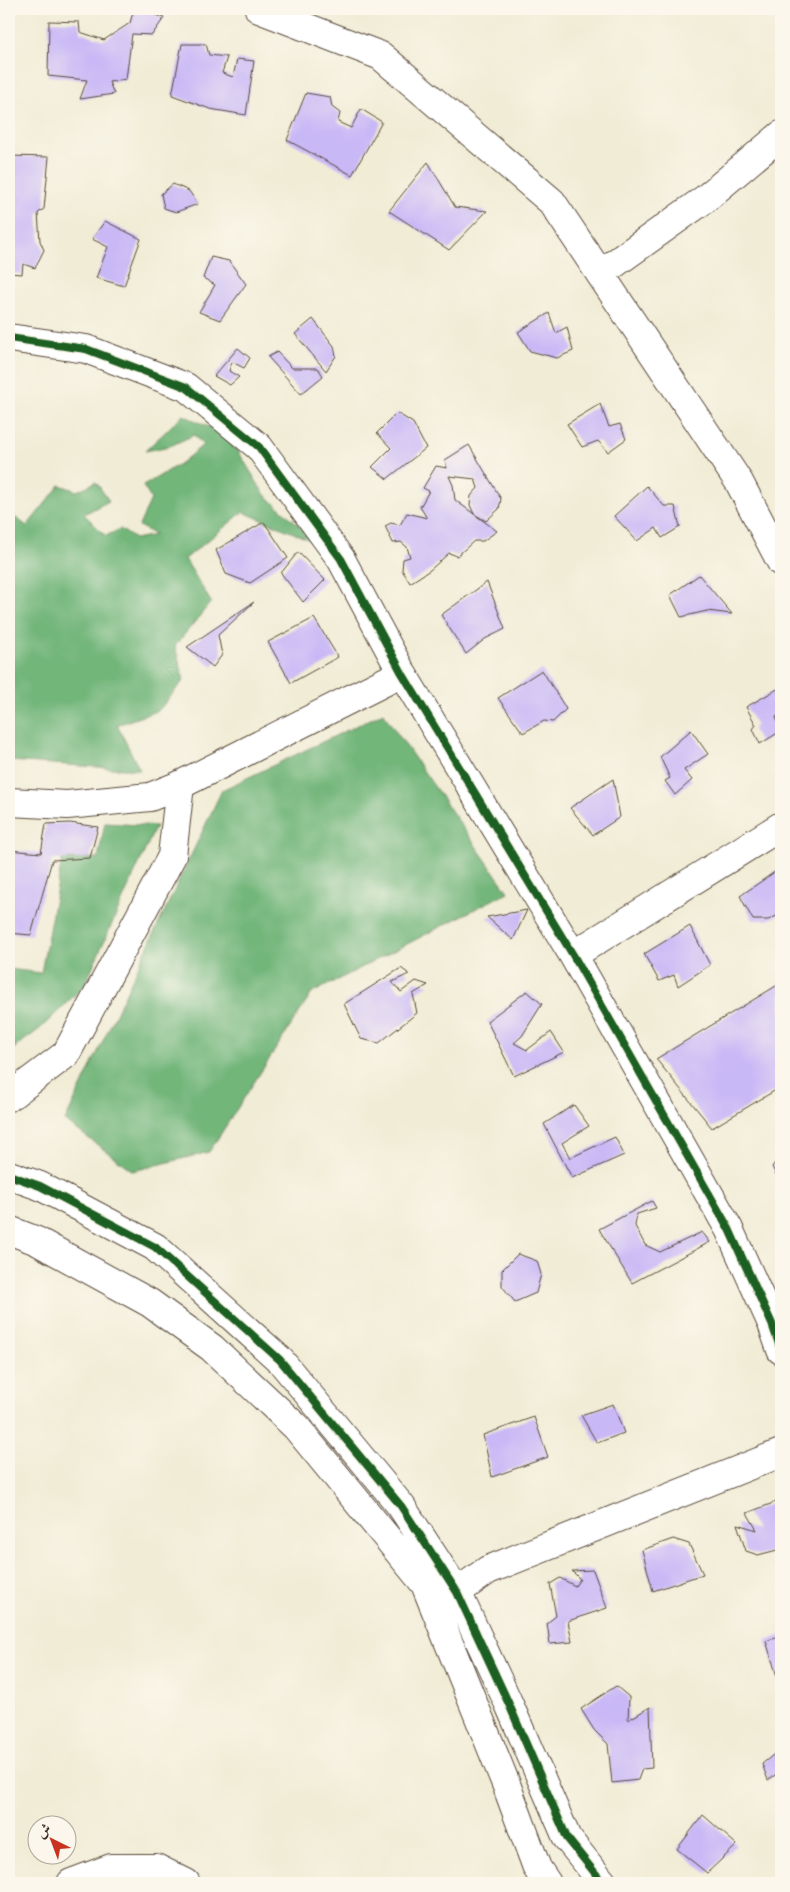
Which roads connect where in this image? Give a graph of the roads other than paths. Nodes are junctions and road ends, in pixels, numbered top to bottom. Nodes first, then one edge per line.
1 (259, 9) edge
2 (781, 135) edge
3 (600, 274) junction
4 (9, 338) edge
5 (781, 562) edge
6 (402, 673) junction
7 (180, 785) junction
8 (9, 802) edge
9 (781, 826) edge
10 (573, 955) junction
11 (9, 1097) edge
12 (9, 1175) edge
13 (9, 1230) edge
14 (781, 1350) edge
15 (781, 1453) edge
16 (457, 1592) junction
17 (71, 1883) edge
18 (186, 1883) edge
19 (547, 1883) edge
20 (603, 1883) edge

1 - 3 street
2 - 3 street
3 - 5 street
4 - 6 street
6 - 7 street
6 - 10 street
7 - 8 street
7 - 11 street
9 - 10 street
10 - 14 street
12 - 16 street
13 - 19 street
15 - 16 street
16 - 20 street
17 - 18 street

